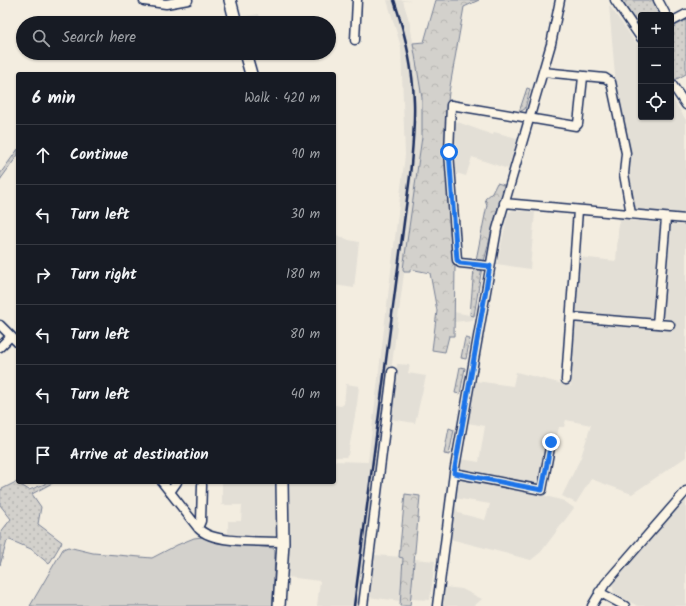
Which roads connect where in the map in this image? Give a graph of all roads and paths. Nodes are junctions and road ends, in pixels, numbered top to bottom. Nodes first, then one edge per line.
1 (188, 0) edge
2 (230, 0) edge
3 (357, 0) edge
4 (560, 0) edge
5 (614, 0) edge
6 (658, 0) edge
7 (144, 1) dead end
8 (664, 12) edge
9 (686, 14) edge
10 (234, 16) edge
11 (674, 20) edge
12 (638, 34) edge
13 (355, 40) dead end
14 (247, 60) edge
15 (250, 72) edge
16 (543, 72) junction
17 (583, 77) junction
18 (672, 84) edge
19 (686, 105) edge
20 (530, 118) junction
21 (504, 203) junction
22 (578, 210) junction
23 (630, 214) junction
24 (666, 218) junction
25 (686, 219) edge
26 (490, 266) junction
27 (571, 317) junction
28 (657, 324) junction
29 (0, 325) edge
30 (670, 325) dead end
31 (11, 336) junction
32 (16, 341) edge
33 (0, 347) edge
34 (392, 372) dead end
35 (566, 380) dead end
36 (551, 442) dead end
37 (454, 473) junction
38 (164, 484) edge
39 (176, 484) edge
40 (202, 484) dead end
41 (282, 484) edge
42 (686, 491) edge
43 (170, 492) junction
44 (198, 528) junction
45 (283, 542) junction
46 (599, 592) junction
47 (279, 606) edge
48 (363, 606) edge
49 (437, 606) edge
50 (592, 606) edge
51 (625, 606) edge

1 - 7 street
2 - 10 highway
3 - 13 street
4 - 16 street
5 - 12 street
6 - 8 street
9 - 11 street
14 - 15 highway
16 - 17 street
16 - 20 street
17 - 20 street
17 - 23 street
18 - 19 street
20 - 21 street
20 - 26 street
21 - 22 street
21 - 26 street
22 - 23 street
22 - 27 street
23 - 24 street
24 - 25 street
24 - 28 street
26 - 37 street
27 - 28 street
27 - 35 street
28 - 30 street
29 - 31 street
31 - 32 street
31 - 33 street
34 - 48 street
36 - 37 street
37 - 49 street
38 - 43 street
39 - 43 street
40 - 44 street
41 - 45 highway
42 - 46 street
43 - 44 street
44 - 45 street
45 - 47 highway
46 - 50 street
46 - 51 street

